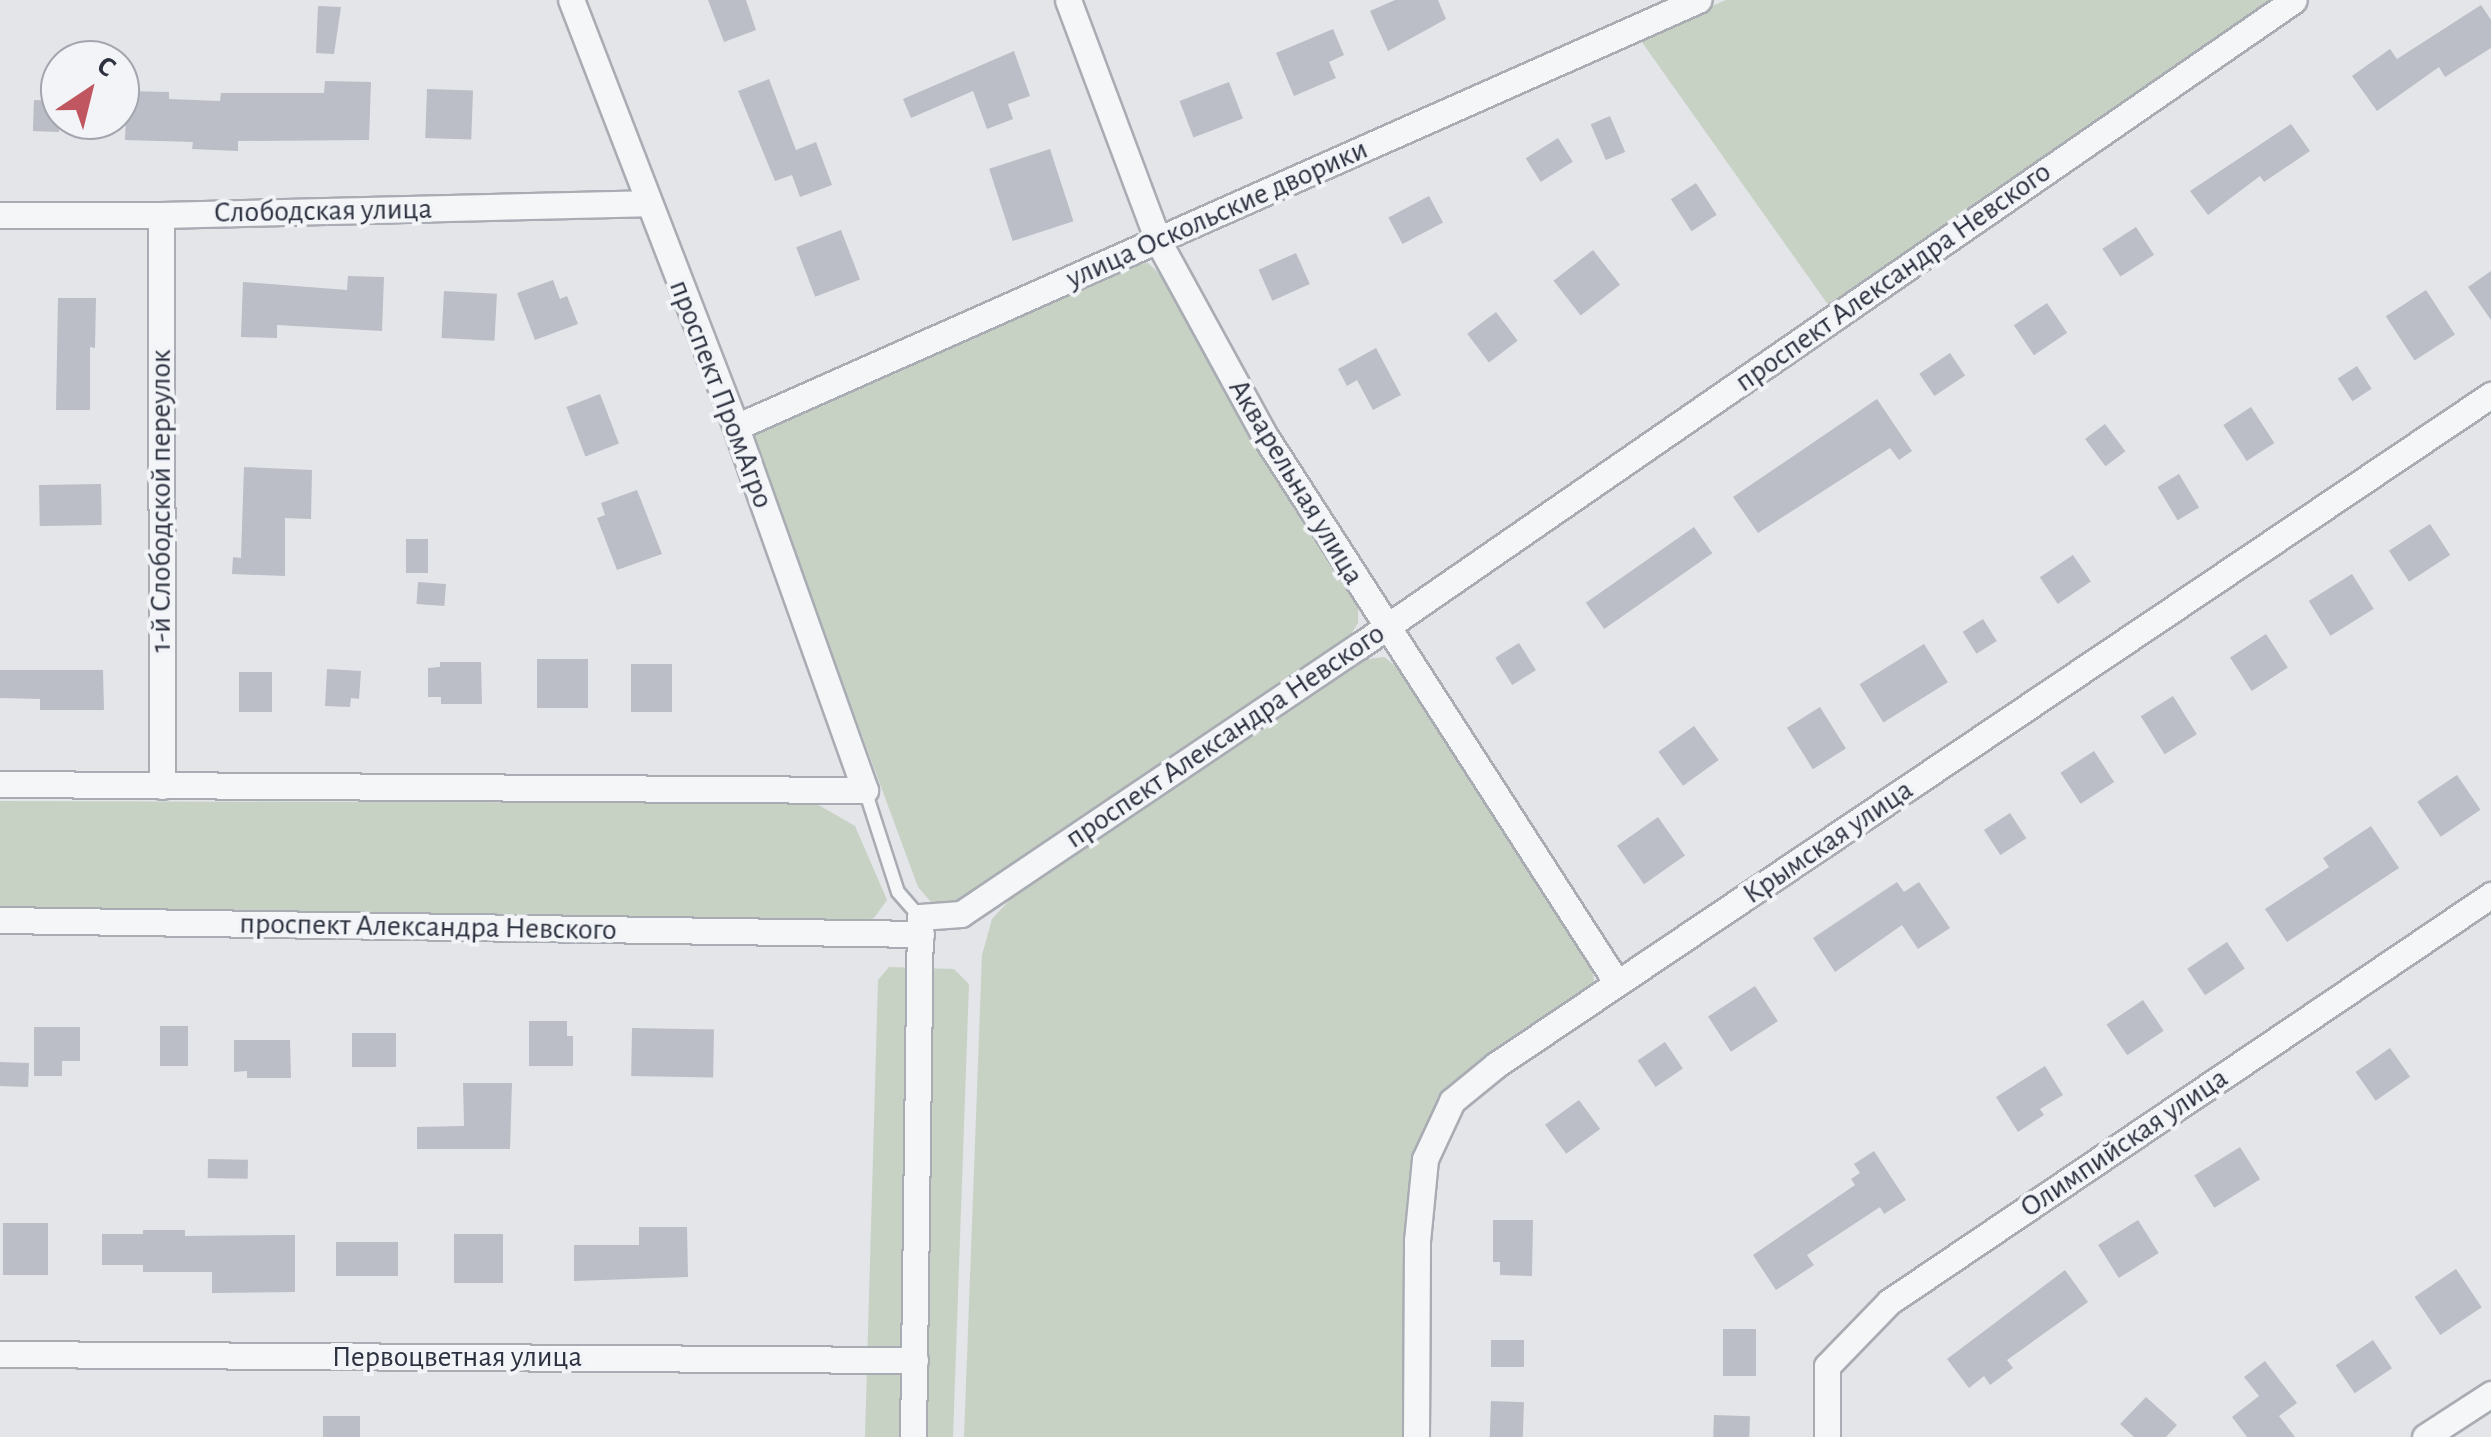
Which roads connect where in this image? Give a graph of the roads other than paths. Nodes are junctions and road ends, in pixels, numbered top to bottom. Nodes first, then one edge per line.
1 (571, 0) edge
2 (1068, 0) edge
3 (1698, 0) edge
4 (2294, 0) edge
5 (646, 202) junction
6 (0, 214) edge
7 (161, 215) junction
8 (1158, 241) junction
9 (2491, 395) edge
10 (736, 427) junction
11 (1386, 628) junction
12 (0, 784) edge
13 (162, 786) junction
14 (865, 790) junction
15 (2491, 895) edge
16 (0, 920) edge
17 (921, 925) junction
18 (1617, 982) junction
19 (0, 1354) edge
20 (915, 1360) junction
21 (2491, 1394) edge
22 (914, 1437) edge
23 (1416, 1437) edge
24 (1827, 1437) edge
25 (2425, 1437) edge

1 - 5 street, проспект ПромАгро
2 - 8 street, Акварельная улица
3 - 8 street, улица Оскольские дворики
4 - 11 street, проспект Александра Невского
5 - 7 street, Слободская улица
5 - 10 street, проспект ПромАгро
6 - 7 street, Слободская улица
7 - 13 street, 1-й Слободской переулок
8 - 10 street, улица Оскольские дворики
8 - 11 street, Акварельная улица
9 - 18 street, Крымская улица
10 - 14 street, проспект ПромАгро
11 - 17 street, проспект Александра Невского
11 - 18 street, Акварельная улица
12 - 13 street
13 - 14 street
14 - 17 lane
15 - 24 street, Олимпийская улица
16 - 17 street, проспект Александра Невского
17 - 20 street
18 - 23 street, Крымская улица
19 - 20 street, Первоцветная улица
20 - 22 street
21 - 25 street

